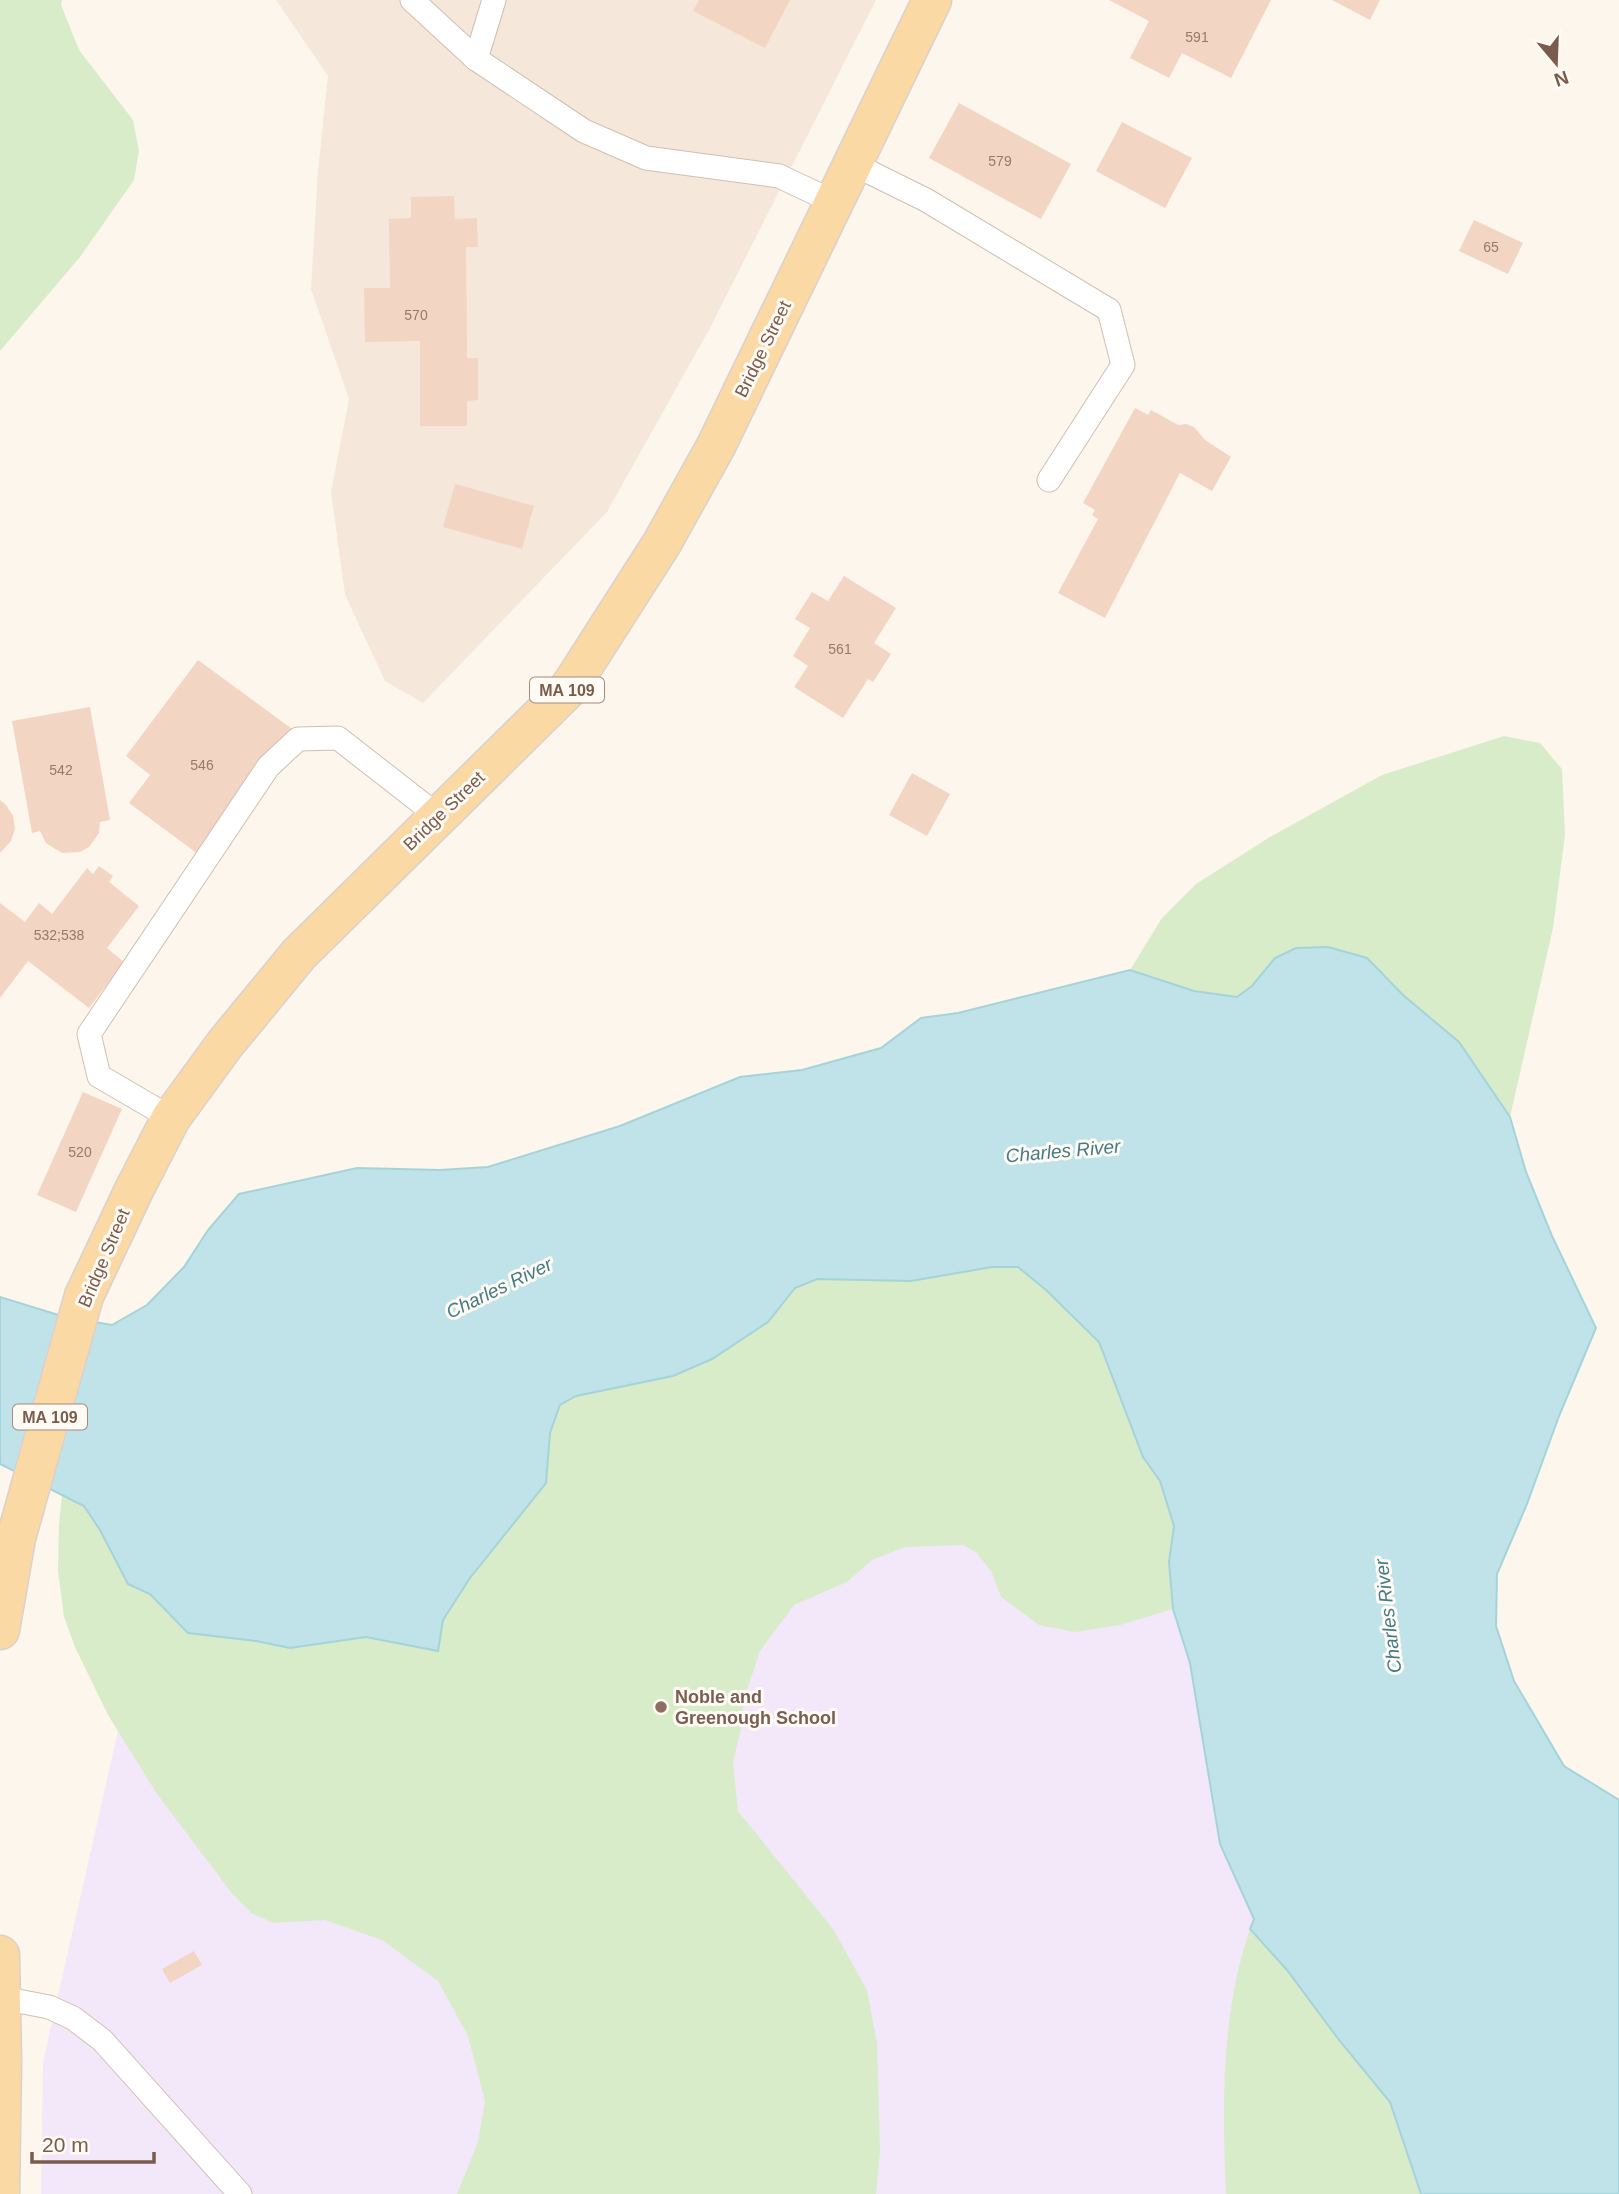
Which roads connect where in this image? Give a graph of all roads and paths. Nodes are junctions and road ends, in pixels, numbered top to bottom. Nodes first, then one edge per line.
1 (412, 0) edge
2 (494, 0) edge
3 (932, 0) edge
4 (477, 60) junction
5 (853, 164) junction
6 (834, 202) junction
7 (1049, 480) dead end
8 (438, 816) junction
9 (171, 1118) junction
10 (0, 1630) edge
11 (0, 1955) edge
12 (2, 1998) junction
13 (0, 2194) edge
14 (240, 2194) edge

1 - 4 lane
2 - 4 lane
3 - 5 main road, Bridge Street / MA 109
4 - 6 lane
5 - 6 main road, Bridge Street / MA 109
5 - 7 lane
6 - 8 main road, Bridge Street / MA 109
8 - 9 main road, Bridge Street / MA 109
8 - 9 lane
9 - 10 main road, Bridge Street / MA 109
11 - 12 main road
12 - 13 main road
12 - 14 lane

